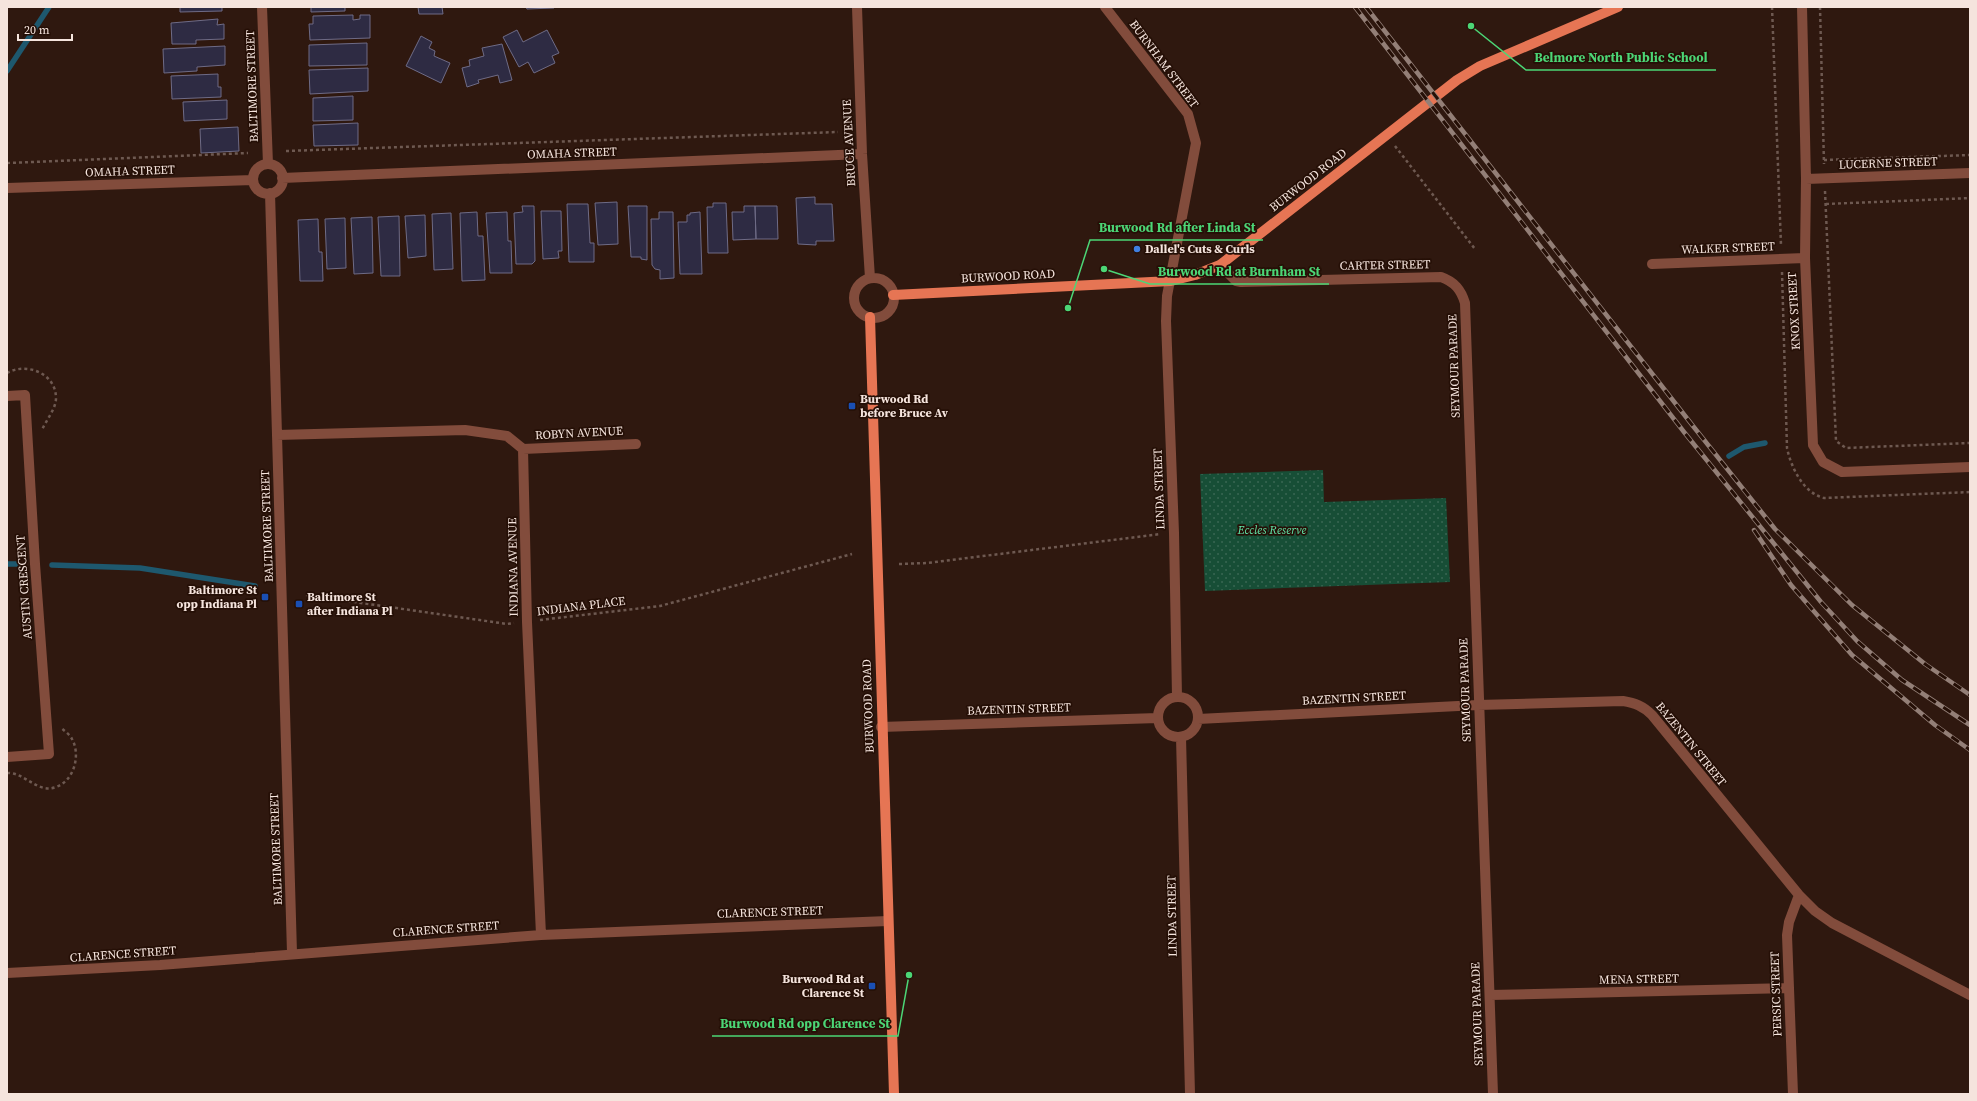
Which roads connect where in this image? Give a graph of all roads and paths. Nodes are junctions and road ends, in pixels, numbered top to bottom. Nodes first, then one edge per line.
1 (262, 7) edge
2 (857, 7) edge
3 (1105, 7) edge
4 (1618, 7) edge
5 (1802, 7) edge
6 (1820, 7) edge
7 (838, 132) dead end
8 (1395, 145) dead end
9 (286, 151) dead end
10 (248, 153) dead end
11 (862, 154) junction
12 (1970, 155) edge
13 (1824, 160) junction
14 (7, 163) edge
15 (268, 164) junction
16 (1970, 173) edge
17 (282, 178) junction
18 (1806, 179) junction
19 (1825, 179) junction
20 (253, 180) junction
21 (7, 188) edge
22 (270, 194) junction
23 (1970, 198) edge
24 (1826, 204) junction
25 (1475, 249) dead end
26 (1805, 258) junction
27 (1652, 264) dead end
28 (1220, 265) junction
29 (870, 278) junction
30 (1171, 282) junction
31 (1458, 287) joint
32 (893, 295) junction
33 (870, 317) junction
34 (7, 396) edge
35 (277, 435) junction
36 (1970, 443) edge
37 (636, 444) dead end
38 (523, 449) junction
39 (1970, 467) edge
40 (1174, 533) junction
41 (852, 554) dead end
42 (899, 564) dead end
43 (306, 595) dead end
44 (527, 622) junction
45 (1177, 697) junction
46 (1478, 705) junction
47 (1158, 718) junction
48 (1198, 719) junction
49 (881, 727) junction
50 (1181, 737) junction
51 (7, 757) edge
52 (1799, 895) junction
53 (888, 921) junction
54 (541, 935) junction
55 (292, 953) junction
56 (7, 973) edge
57 (1789, 988) junction
58 (1490, 995) junction
59 (1970, 995) edge
60 (894, 1094) edge
61 (1190, 1094) edge
62 (1493, 1094) edge
63 (1792, 1094) edge

1 - 15 street, BALTIMORE STREET
2 - 11 street, BRUCE AVENUE
3 - 30 street, BURNHAM STREET
4 - 28 main road, BURWOOD ROAD
5 - 18 street, KNOX STREET
6 - 13 path
7 - 9 path
8 - 25 path
10 - 14 path
11 - 17 street, OMAHA STREET
11 - 29 street, BRUCE AVENUE
12 - 13 path, LUCERNE STREET
13 - 19 path
15 - 17 street
15 - 20 street
16 - 19 street, LUCERNE STREET
17 - 22 street
18 - 19 street, LUCERNE STREET
18 - 26 street, KNOX STREET
19 - 24 path
20 - 21 street, OMAHA STREET
20 - 22 street
22 - 35 street, BALTIMORE STREET
23 - 24 path
24 - 36 path
26 - 27 street, WALKER STREET
26 - 39 street, KNOX STREET
28 - 30 main road, BURWOOD ROAD
28 - 31 street, CARTER STREET
29 - 32 street
29 - 33 street
30 - 32 main road, BURWOOD ROAD
30 - 40 street, LINDA STREET
31 - 46 street, SEYMOUR PARADE
32 - 33 street
33 - 49 main road, BURWOOD ROAD
34 - 51 street, AUSTIN CRESCENT
35 - 38 street
35 - 55 street, BALTIMORE STREET
37 - 38 street, ROBYN AVENUE
38 - 44 street, INDIANA AVENUE
40 - 42 path
40 - 45 street, LINDA STREET
41 - 44 path, INDIANA PLACE
43 - 44 path, INDIANA PLACE
44 - 54 street, INDIANA AVENUE
45 - 47 street
45 - 48 street
46 - 48 street, BAZENTIN STREET
46 - 52 street, BAZENTIN STREET
46 - 58 street, SEYMOUR PARADE
47 - 49 street, BAZENTIN STREET
47 - 50 street
48 - 50 street
49 - 53 main road, BURWOOD ROAD
50 - 61 street, LINDA STREET
52 - 57 street, PERSIC STREET
52 - 59 street, BAZENTIN STREET
53 - 54 street, CLARENCE STREET
53 - 60 main road, BURWOOD ROAD
54 - 55 street, CLARENCE STREET
55 - 56 street, CLARENCE STREET
57 - 58 street, MENA STREET
57 - 63 street, PERSIC STREET
58 - 62 street, SEYMOUR PARADE

